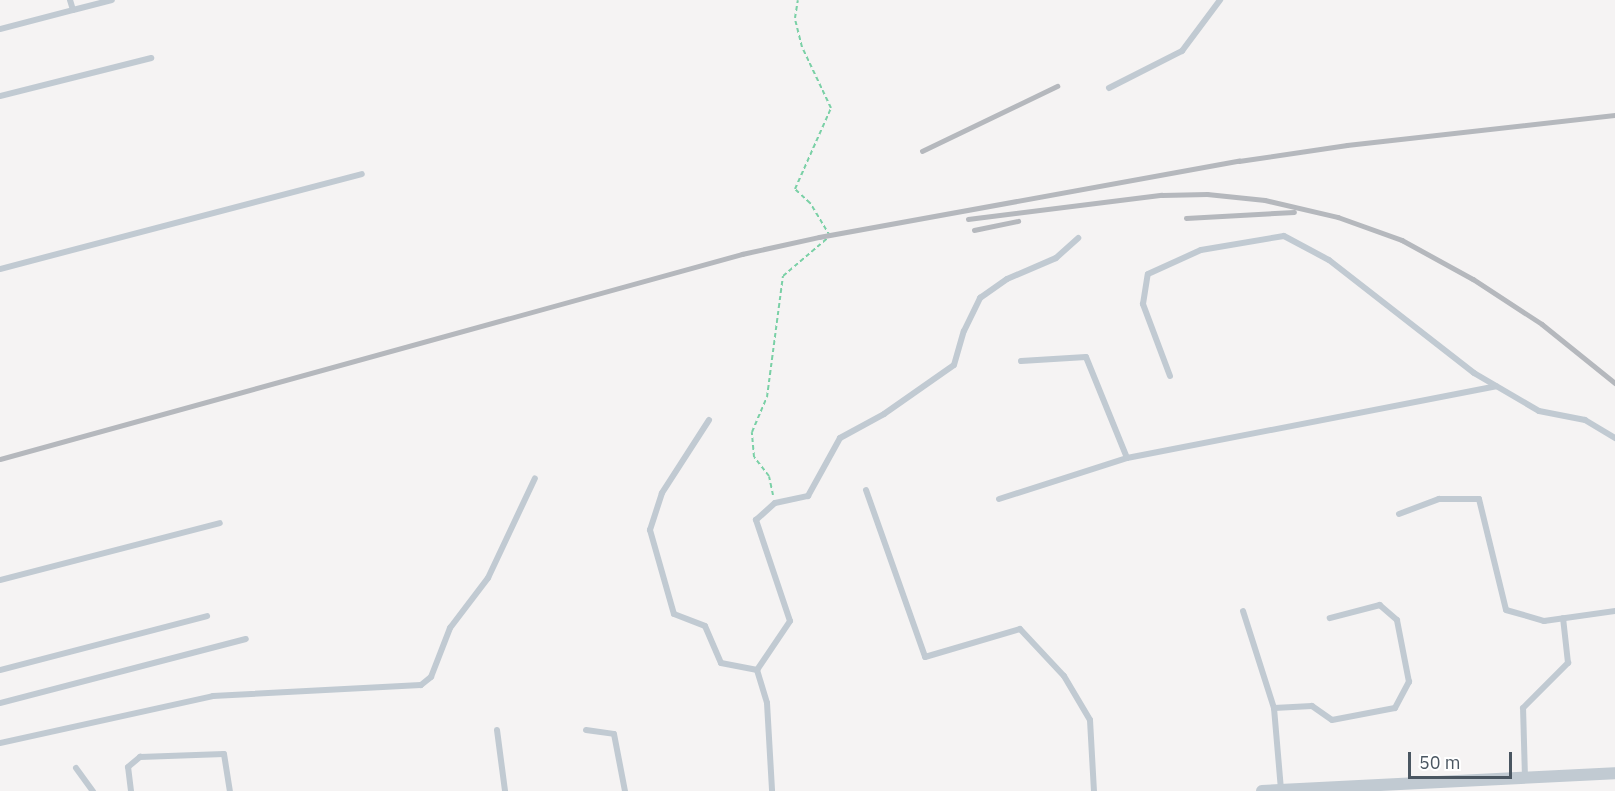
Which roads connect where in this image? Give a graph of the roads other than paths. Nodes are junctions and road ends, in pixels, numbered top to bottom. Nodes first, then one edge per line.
1 (70, 0) edge
2 (112, 0) edge
3 (1220, 0) edge
4 (73, 10) junction
5 (0, 29) edge
6 (151, 58) dead end
7 (1109, 88) dead end
8 (0, 96) edge
9 (362, 174) dead end
10 (1078, 238) dead end
11 (0, 269) edge
12 (1022, 361) dead end
13 (1170, 376) dead end
14 (1496, 386) junction
15 (709, 420) dead end
16 (1615, 438) edge
17 (1128, 458) junction
18 (534, 478) dead end
19 (866, 490) dead end
20 (999, 499) dead end
21 (1399, 514) dead end
22 (220, 523) dead end
23 (0, 580) edge
24 (1243, 611) dead end
25 (1615, 611) edge
26 (207, 616) dead end
27 (1330, 618) dead end
28 (1563, 618) junction
29 (246, 639) dead end
30 (0, 670) edge
31 (757, 670) junction
32 (0, 703) edge
33 (1274, 708) junction
34 (497, 730) dead end
35 (586, 730) dead end
36 (0, 743) edge
37 (76, 768) dead end
38 (1615, 773) edge
39 (1522, 783) edge
40 (93, 791) edge
41 (131, 791) edge
42 (230, 791) edge
43 (505, 791) edge
44 (625, 791) edge
45 (772, 791) edge
46 (1094, 791) edge
47 (1262, 791) edge
48 (1287, 791) edge

1 - 4 lane
2 - 4 lane
3 - 7 lane
4 - 5 lane
6 - 8 lane
9 - 11 lane
10 - 31 lane
12 - 17 lane
13 - 14 lane
14 - 16 lane
14 - 17 lane
15 - 31 lane
17 - 20 lane
18 - 36 lane
19 - 46 lane
21 - 28 lane
22 - 23 lane
24 - 33 lane
25 - 28 lane
26 - 30 lane
27 - 33 lane
28 - 39 lane
29 - 32 lane
31 - 45 lane
33 - 48 lane
34 - 43 lane
35 - 44 lane
37 - 40 lane
38 - 39 street
39 - 48 street
41 - 42 lane
47 - 48 street

